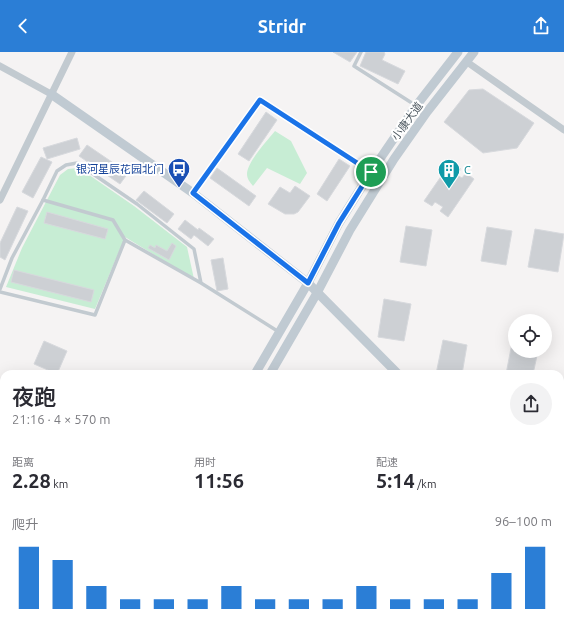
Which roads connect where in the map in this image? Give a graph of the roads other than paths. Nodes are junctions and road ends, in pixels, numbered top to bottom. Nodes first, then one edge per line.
1 (72, 52) edge
2 (360, 52) edge
3 (458, 52) edge
4 (474, 52) edge
5 (467, 62) junction
6 (0, 66) edge
7 (52, 94) junction
8 (416, 106) junction
9 (564, 130) edge
10 (371, 172) junction
11 (193, 193) junction
12 (0, 200) edge
13 (43, 200) junction
14 (125, 240) junction
15 (201, 283) junction
16 (308, 283) junction
17 (0, 291) edge
18 (317, 293) junction
19 (280, 332) junction
20 (257, 370) edge
21 (272, 370) edge
22 (394, 370) edge

1 - 7 street
2 - 8 lane
3 - 8 main road, 小康大道
4 - 5 main road, 小康大道
5 - 9 street
5 - 18 main road, 小康大道
6 - 7 street
7 - 11 main road
7 - 12 street
8 - 10 main road, 小康大道
10 - 11 lane
10 - 16 main road, 小康大道
11 - 16 main road
13 - 14 lane
13 - 15 lane
13 - 17 lane
14 - 15 lane
14 - 17 lane
15 - 19 lane
16 - 18 main road
16 - 19 main road, 小康大道
18 - 21 main road, 小康大道
18 - 22 main road
19 - 20 main road, 小康大道

